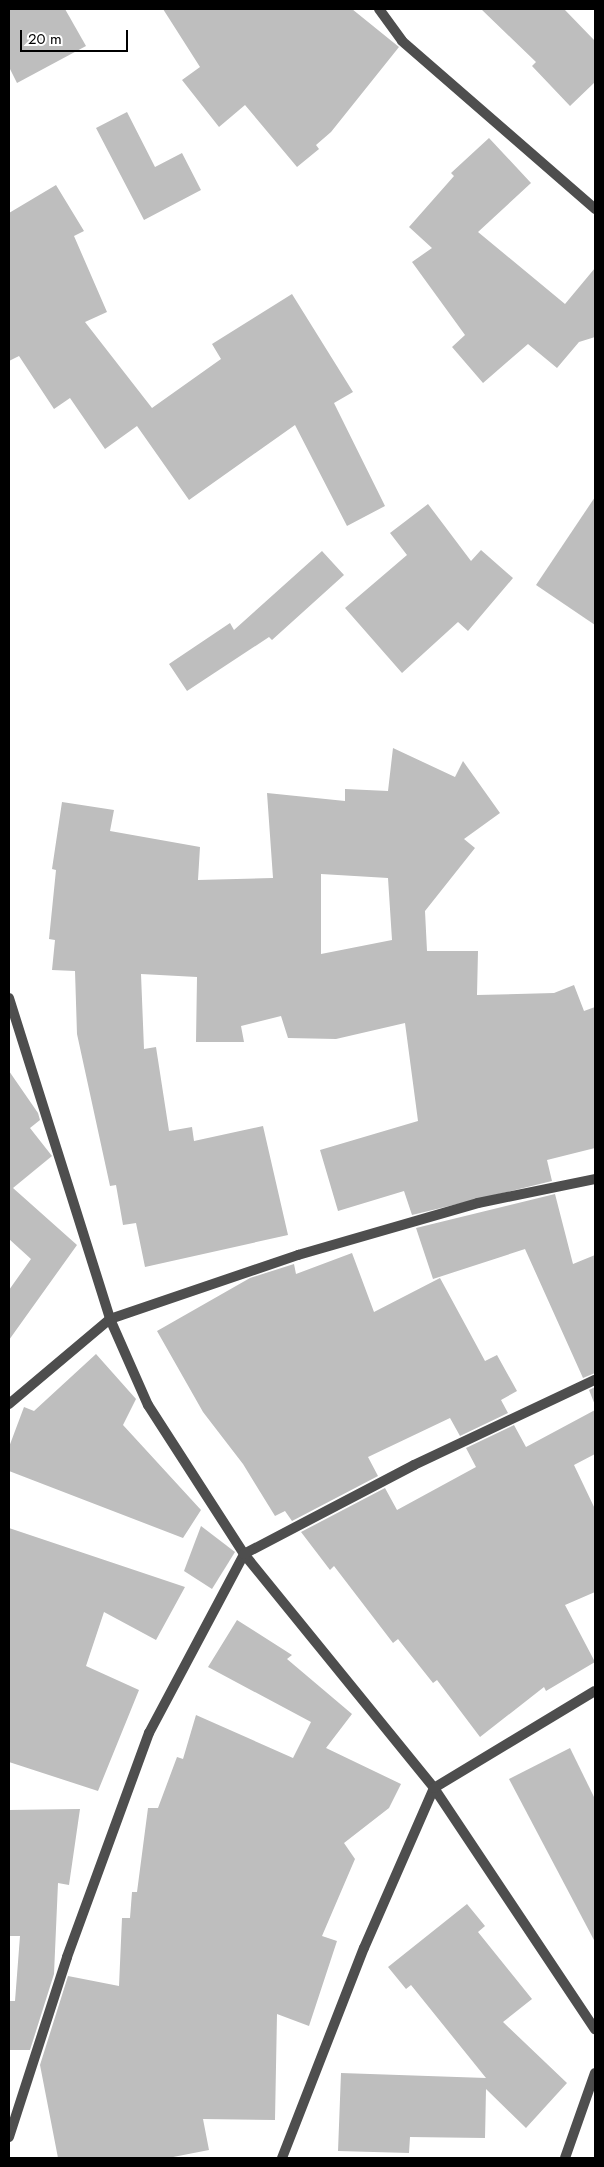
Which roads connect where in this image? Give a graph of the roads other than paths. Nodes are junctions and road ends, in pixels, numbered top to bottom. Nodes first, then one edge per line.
1 (379, 9) edge
2 (595, 209) edge
3 (9, 998) edge
4 (595, 1179) edge
5 (110, 1319) junction
6 (595, 1380) edge
7 (9, 1404) edge
8 (244, 1554) junction
9 (595, 1691) edge
10 (434, 1788) junction
11 (595, 2029) edge
12 (595, 2073) edge
13 (9, 2137) edge
14 (282, 2158) edge
15 (565, 2158) edge

1 - 2 street
3 - 5 street
4 - 5 street
5 - 7 street
5 - 8 street
6 - 8 street
8 - 10 street
8 - 13 street
9 - 10 street
10 - 11 street
10 - 14 street
12 - 15 street

